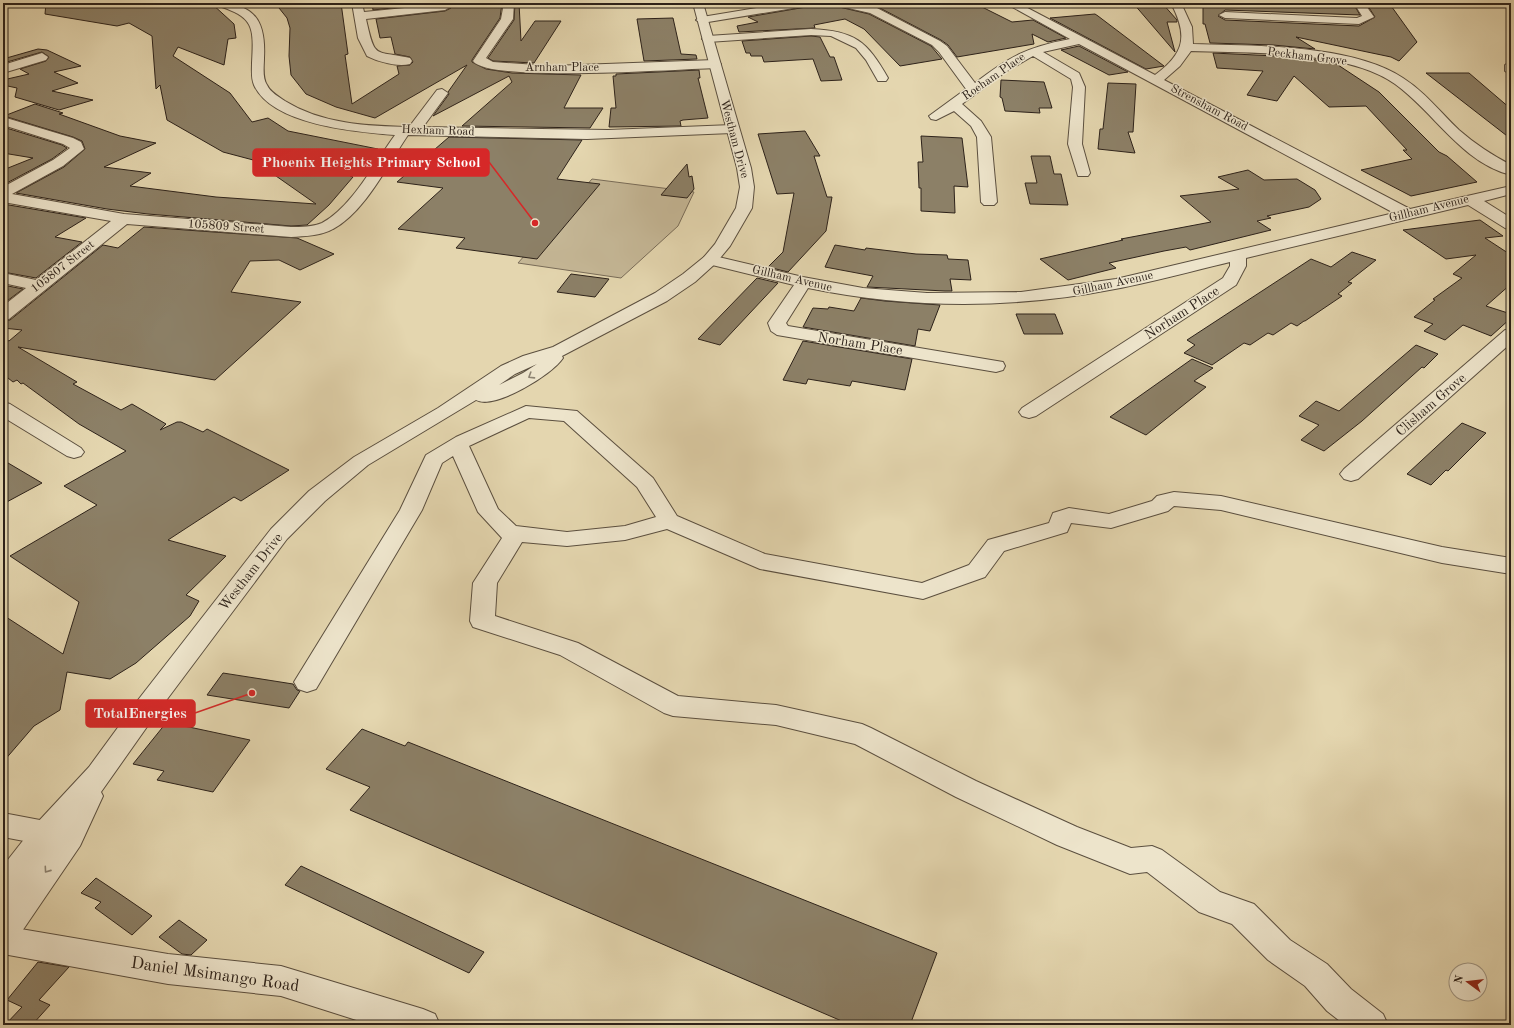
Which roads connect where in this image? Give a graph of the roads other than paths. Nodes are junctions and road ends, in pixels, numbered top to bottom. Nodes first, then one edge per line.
1 (220, 3) edge
2 (357, 3) edge
3 (509, 3) edge
4 (698, 3) edge
5 (806, 3) edge
6 (839, 3) edge
7 (1010, 3) edge
8 (1176, 3) edge
9 (1359, 3) edge
10 (445, 7) dead end
11 (1225, 15) dead end
12 (360, 16) junction
13 (702, 20) junction
14 (708, 38) junction
15 (1079, 41) junction
16 (1186, 47) junction
17 (1034, 51) junction
18 (42, 57) dead end
19 (406, 61) dead end
20 (715, 64) junction
21 (1511, 65) edge
22 (3, 69) edge
23 (1511, 72) edge
24 (882, 78) dead end
25 (1155, 80) junction
26 (974, 90) junction
27 (442, 93) dead end
28 (955, 105) junction
29 (936, 116) dead end
30 (3, 121) edge
31 (732, 129) junction
32 (409, 131) junction
33 (1511, 171) edge
34 (1083, 173) dead end
35 (1511, 190) edge
36 (3, 193) edge
37 (3, 197) edge
38 (1470, 199) junction
39 (989, 202) dead end
40 (1407, 214) junction
41 (124, 219) junction
42 (1511, 225) edge
43 (1238, 255) junction
44 (710, 260) junction
45 (3, 278) edge
46 (804, 282) junction
47 (40, 286) junction
48 (3, 315) edge
49 (1511, 334) edge
50 (996, 366) dead end
51 (3, 408) edge
52 (1029, 412) dead end
53 (458, 444) junction
54 (74, 452) dead end
55 (1351, 474) dead end
56 (669, 522) junction
57 (510, 533) junction
58 (1511, 566) edge
59 (307, 682) dead end
60 (3, 825) edge
61 (58, 835) junction
62 (3, 889) edge
63 (3, 933) edge
64 (3, 940) edge
65 (423, 1025) edge
66 (1371, 1025) edge

1 - 32 street, Hexham Road
2 - 12 street
3 - 20 street, Arnham Place
4 - 13 street, Westham Drive
5 - 13 street
6 - 26 street
7 - 15 street, Strensham Road
8 - 16 street
9 - 11 street
10 - 12 street
12 - 19 street
13 - 14 street, Westham Drive
14 - 20 street, Westham Drive
14 - 24 street
15 - 17 street, Roeham Place
15 - 25 street, Strensham Road
16 - 25 street
16 - 33 street, Peckham Grove
17 - 26 street, Roeham Place
17 - 34 street, Roeham Place
18 - 22 street
20 - 31 street, Westham Drive
21 - 23 street
25 - 40 street, Strensham Road
26 - 28 street, Roeham Place
27 - 32 street, 105809 Street
28 - 29 street, Roeham Place
28 - 39 street, Roeham Place
30 - 36 street
31 - 32 street, Hexham Road
31 - 44 street, Westham Drive
32 - 41 street, 105809 Street
35 - 38 street, Gillham Avenue
37 - 41 street, 105809 Street
38 - 40 street, Gillham Avenue
38 - 42 street
40 - 43 street, Gillham Avenue
41 - 47 street, 105807 Street
43 - 46 street, Gillham Avenue
43 - 52 street, Norham Place
44 - 46 street, Gillham Avenue
44 - 61 street, Westham Drive
45 - 47 street
46 - 50 street, Norham Place
47 - 48 street, 105807 Street
49 - 55 street, Clisham Grove
51 - 54 street
53 - 56 street
53 - 57 street
53 - 59 street
56 - 57 street
56 - 58 street
57 - 66 street
60 - 61 street
61 - 62 street, Westham Drive
61 -> 63 street, Westham Drive
64 - 65 street, Daniel Msimango Road

